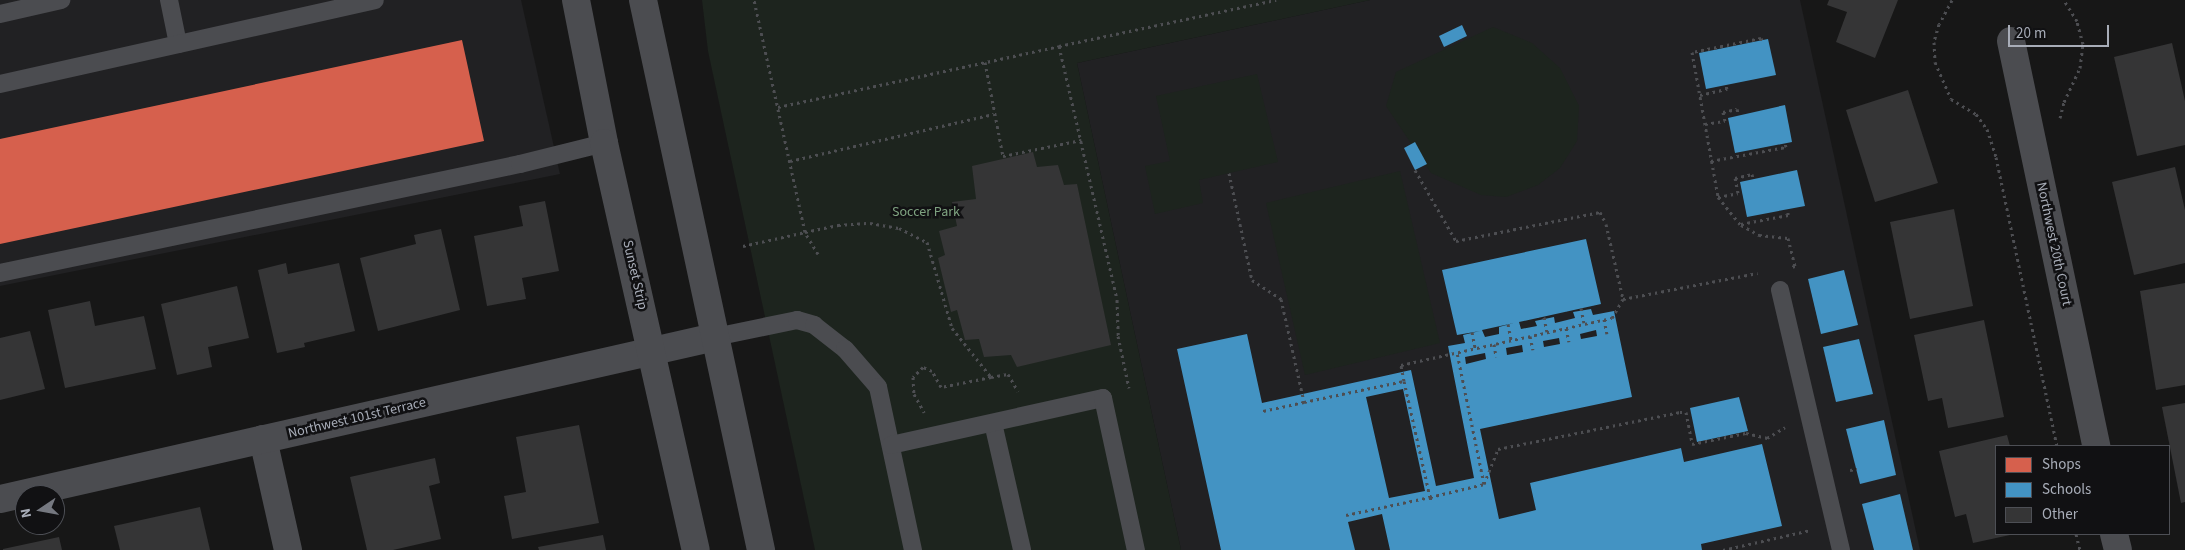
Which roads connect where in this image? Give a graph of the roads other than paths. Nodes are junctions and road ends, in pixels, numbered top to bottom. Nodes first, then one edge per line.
1 (61, 0) edge
2 (169, 0) edge
3 (375, 0) edge
4 (576, 0) edge
5 (643, 0) edge
6 (0, 14) edge
7 (2011, 41) dead end
8 (178, 44) junction
9 (0, 84) edge
10 (604, 143) junction
11 (0, 273) edge
12 (1780, 290) dead end
13 (715, 337) junction
14 (653, 350) junction
15 (994, 423) junction
16 (263, 439) junction
17 (2096, 445) edge
18 (891, 446) junction
19 (0, 500) edge
20 (2114, 535) edge
21 (288, 550) edge
22 (696, 550) edge
23 (761, 550) edge
24 (913, 550) edge
25 (1022, 550) edge
26 (1136, 550) edge
27 (1840, 550) edge
28 (2118, 550) edge

1 - 6 lane
2 - 8 lane
3 - 8 lane
4 - 10 street, Sunset Strip
5 - 13 street
7 - 17 street, Northwest 20th Court
8 - 9 lane
10 - 11 lane
10 - 14 street, Sunset Strip
12 - 27 lane
13 - 14 street, Northwest 101st Terrace
13 - 18 lane
13 - 23 street
14 - 16 street, Northwest 101st Terrace
14 - 22 street, Sunset Strip
15 - 18 lane
15 - 25 lane
15 - 26 lane
16 - 19 street, Northwest 101st Terrace
16 - 21 street
18 - 24 lane
20 - 28 street

